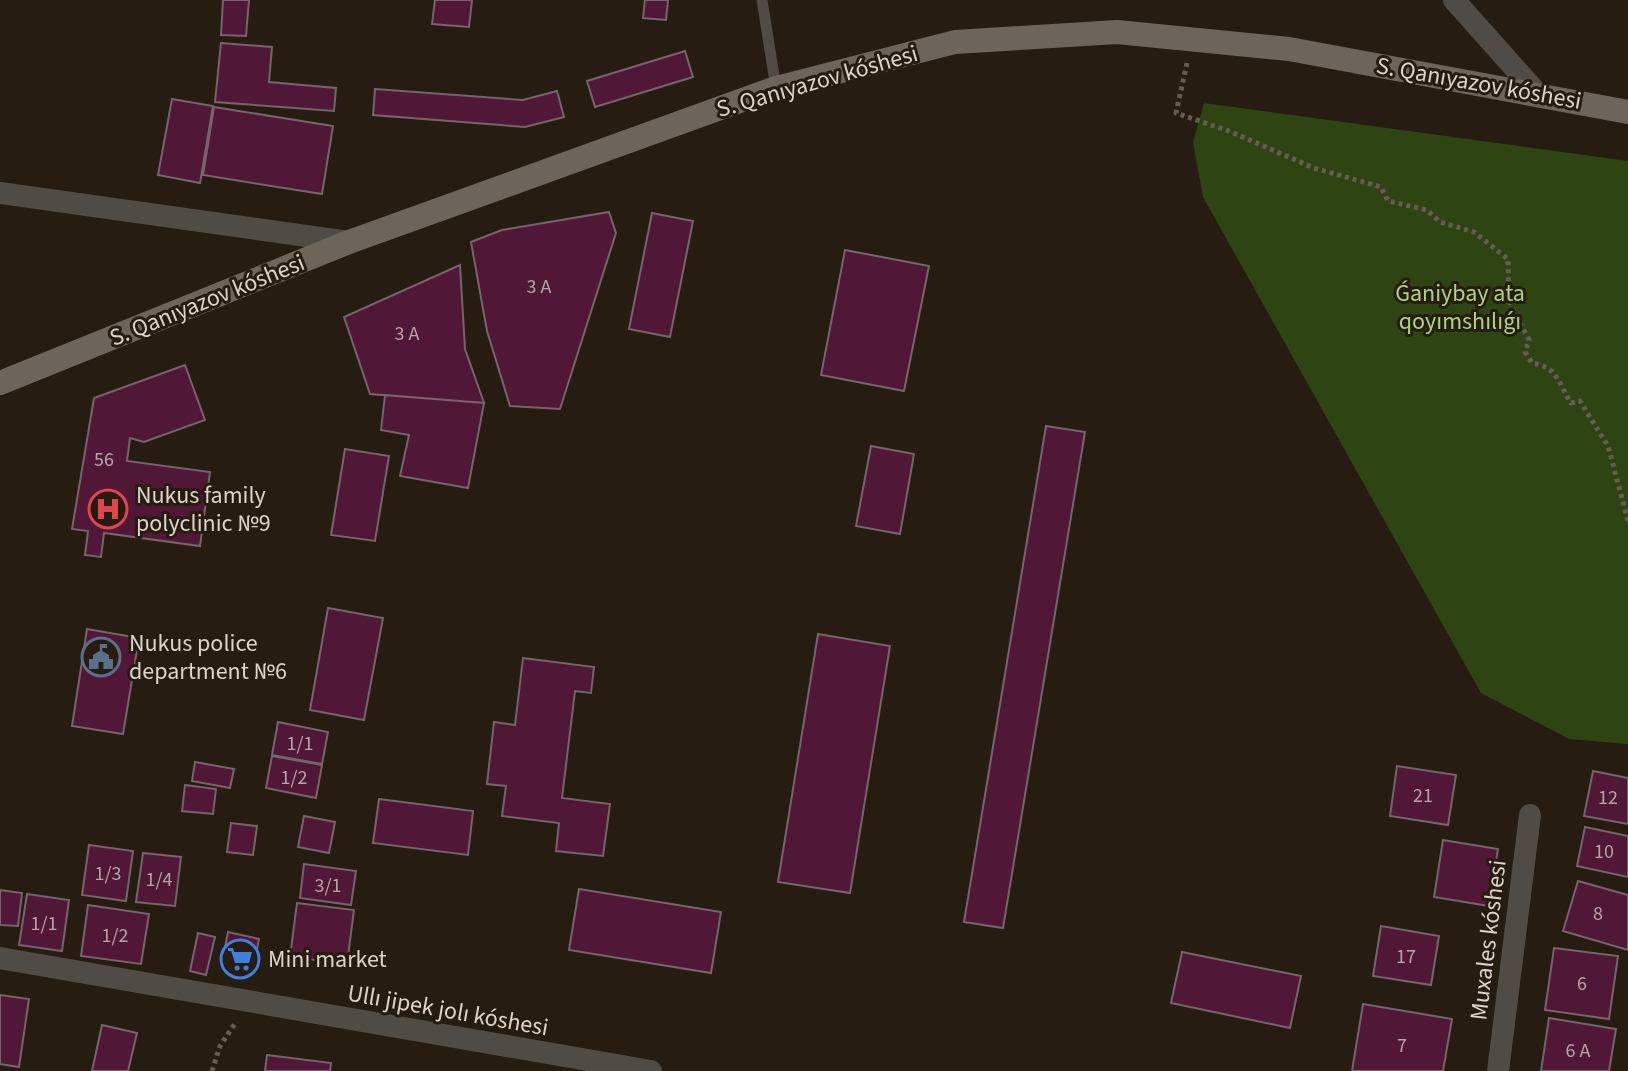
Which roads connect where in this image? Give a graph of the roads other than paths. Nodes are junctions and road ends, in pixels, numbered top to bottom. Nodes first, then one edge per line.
1 (762, 0) edge
2 (1454, 0) edge
3 (776, 88) junction
4 (1537, 93) junction
5 (1628, 112) edge
6 (0, 193) edge
7 (349, 242) junction
8 (0, 383) edge
9 (1530, 815) dead end
10 (0, 958) edge
11 (620, 1069) edge
12 (651, 1071) edge
13 (1498, 1071) edge

1 - 3 lane
2 - 4 street
3 - 4 street, S. Qanıyazov kóshesi
3 - 7 street, S. Qanıyazov kóshesi
4 - 5 street, S. Qanıyazov kóshesi
6 - 7 street
7 - 8 street, S. Qanıyazov kóshesi
9 - 13 street, Muxales kóshesi
10 - 11 street, Ullı jipek jolı kóshesi
11 - 12 street, Ullı jipek jolı kóshesi

